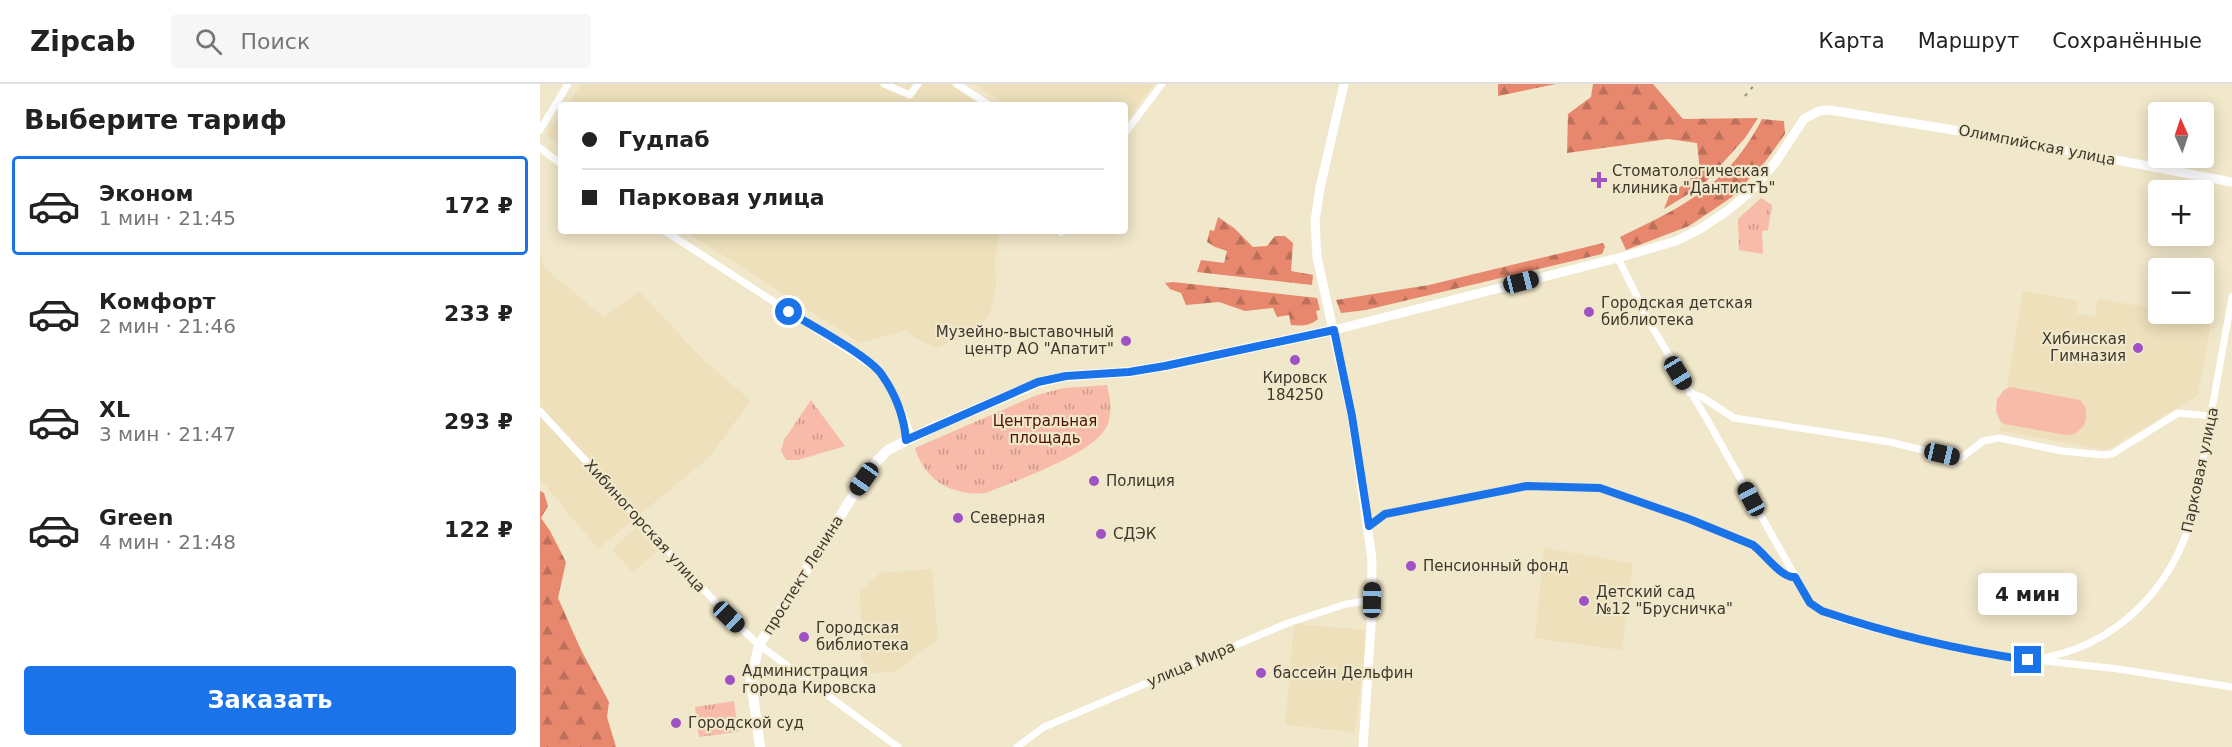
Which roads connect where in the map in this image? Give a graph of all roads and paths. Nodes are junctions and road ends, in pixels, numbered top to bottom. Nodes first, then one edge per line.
1 (568, 84) edge
2 (884, 84) edge
3 (918, 84) edge
4 (957, 84) edge
5 (1162, 84) edge
6 (1344, 84) edge
7 (984, 102) edge
8 (1128, 129) edge
9 (540, 130) edge
10 (540, 147) edge
11 (558, 162) edge
12 (2232, 182) edge
13 (670, 234) edge
14 (1618, 258) junction
15 (2232, 297) edge
16 (1334, 330) junction
17 (1690, 393) junction
18 (540, 411) edge
19 (2211, 416) junction
20 (909, 439) junction
21 (1369, 526) junction
22 (1795, 577) junction
23 (1372, 600) junction
24 (759, 645) junction
25 (2028, 660) junction
26 (2232, 687) edge
27 (760, 747) edge
28 (898, 747) edge
29 (1017, 747) edge
30 (1362, 747) edge

1 - 9 street
2 - 3 street
4 - 7 street
5 - 8 street
6 - 16 street
10 - 11 street
12 - 14 street, Олимпийская улица
13 - 20 street
14 - 16 street, Олимпийская улица
14 - 17 street, Парковая улица
15 - 19 street, Парковая улица
16 - 20 main road, проспект Ленина
16 - 21 street
17 - 19 street
17 - 22 street, Парковая улица
18 - 24 street, Хибиногорская улица
19 - 25 street, Парковая улица
20 - 24 main road, проспект Ленина
21 - 22 street
21 - 23 street
22 - 25 street, Парковая улица
23 - 29 street, улица Мира
23 - 30 street
24 - 27 main road, проспект Ленина
24 - 28 street, Хибиногорская улица
25 - 26 street

